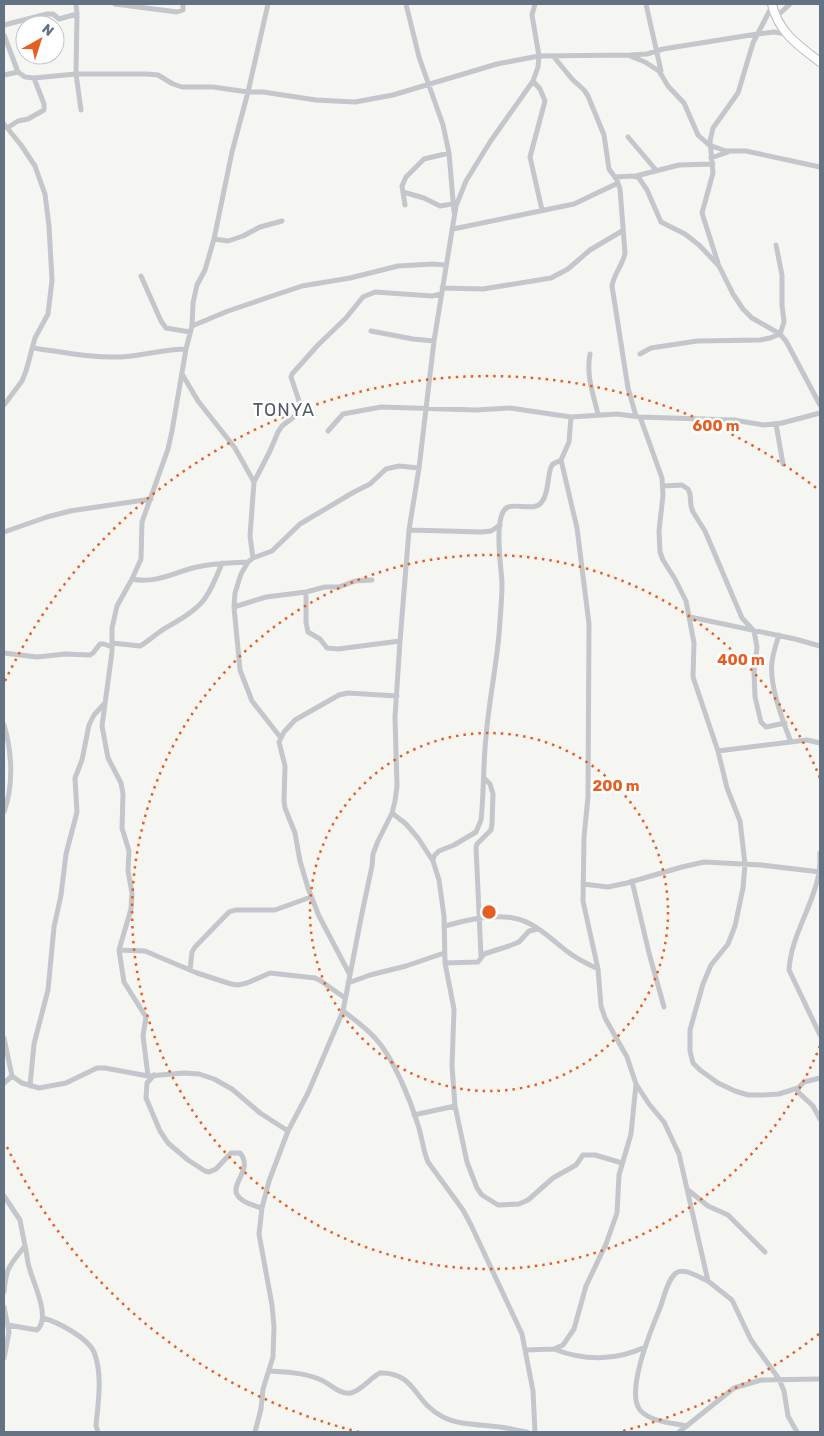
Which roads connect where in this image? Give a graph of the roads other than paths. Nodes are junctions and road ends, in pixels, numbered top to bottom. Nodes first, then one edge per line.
1 (76, 4) edge
2 (115, 4) edge
3 (183, 4) edge
4 (268, 4) edge
5 (406, 4) edge
6 (535, 4) edge
7 (646, 4) edge
8 (790, 4) edge
9 (772, 5) edge
10 (77, 14) junction
11 (776, 17) junction
12 (4, 25) edge
13 (757, 34) junction
14 (786, 34) junction
15 (4, 35) edge
16 (655, 51) junction
17 (630, 55) junction
18 (539, 56) junction
19 (554, 56) junction
20 (820, 62) edge
21 (18, 72) junction
22 (4, 74) edge
23 (76, 74) junction
24 (662, 76) junction
25 (34, 78) junction
26 (533, 80) junction
27 (428, 84) junction
28 (248, 92) junction
29 (81, 110) dead end
30 (5, 126) edge
31 (628, 137) dead end
32 (709, 145) junction
33 (731, 151) junction
34 (449, 153) junction
35 (712, 161) junction
36 (820, 167) edge
37 (656, 170) junction
38 (636, 176) junction
39 (617, 180) junction
40 (403, 192) junction
41 (452, 204) junction
42 (405, 205) dead end
43 (542, 210) junction
44 (455, 217) junction
45 (282, 221) dead end
46 (453, 229) junction
47 (622, 231) junction
48 (214, 239) junction
49 (776, 245) dead end
50 (446, 265) junction
51 (719, 266) junction
52 (141, 276) dead end
53 (442, 288) junction
54 (441, 294) junction
55 (191, 329) junction
56 (371, 332) dead end
57 (780, 334) junction
58 (434, 341) junction
59 (33, 348) junction
60 (186, 349) junction
61 (590, 354) dead end
62 (640, 354) dead end
63 (182, 373) junction
64 (4, 404) edge
65 (820, 405) edge
66 (426, 409) junction
67 (598, 414) junction
68 (820, 414) edge
69 (571, 417) junction
70 (638, 417) junction
71 (776, 424) junction
72 (328, 431) dead end
73 (561, 460) junction
74 (783, 464) dead end
75 (419, 468) junction
76 (254, 482) junction
77 (663, 486) junction
78 (150, 498) junction
79 (500, 525) junction
80 (409, 530) junction
81 (4, 532) edge
82 (250, 560) junction
83 (222, 563) junction
84 (132, 579) junction
85 (372, 580) dead end
86 (306, 592) junction
87 (234, 607) junction
88 (690, 617) junction
89 (754, 631) junction
90 (779, 635) junction
91 (400, 641) junction
92 (112, 645) junction
93 (820, 646) edge
94 (4, 653) edge
95 (397, 696) junction
96 (104, 704) junction
97 (785, 724) junction
98 (4, 725) edge
99 (281, 738) junction
100 (791, 742) junction
101 (820, 743) edge
102 (718, 751) junction
103 (484, 778) junction
104 (7, 780) edge
105 (4, 812) edge
106 (392, 813) junction
107 (820, 853) edge
108 (432, 862) junction
109 (746, 864) junction
110 (820, 872) edge
111 (632, 882) junction
112 (583, 884) junction
113 (311, 897) junction
114 (478, 918) junction
115 (445, 926) junction
116 (538, 930) junction
117 (119, 950) junction
118 (444, 953) junction
119 (482, 956) junction
120 (445, 963) junction
121 (598, 969) junction
122 (190, 970) junction
123 (349, 980) junction
124 (345, 998) junction
125 (664, 1007) dead end
126 (343, 1011) junction
127 (820, 1035) edge
128 (4, 1038) edge
129 (151, 1075) junction
130 (12, 1076) junction
131 (820, 1078) edge
132 (4, 1083) edge
133 (636, 1084) junction
134 (30, 1086) junction
135 (798, 1088) junction
136 (455, 1106) junction
137 (414, 1115) junction
138 (820, 1119) edge
139 (288, 1131) junction
140 (622, 1163) junction
141 (688, 1190) junction
142 (4, 1196) edge
143 (262, 1208) junction
144 (25, 1246) junction
145 (765, 1252) dead end
146 (708, 1281) junction
147 (4, 1292) edge
148 (4, 1307) edge
149 (43, 1318) junction
150 (8, 1325) junction
151 (646, 1346) junction
152 (554, 1349) junction
153 (526, 1350) junction
154 (4, 1358) edge
155 (270, 1371) junction
156 (779, 1378) junction
157 (820, 1379) edge
158 (687, 1426) junction
159 (98, 1432) edge
160 (255, 1432) edge
161 (521, 1432) edge
162 (527, 1432) edge
163 (535, 1432) edge
164 (679, 1432) edge
165 (797, 1432) edge

1 - 10 street
2 - 3 street
4 - 28 street
5 - 27 street
6 - 18 street
7 - 16 street
8 - 11 street
9 - 11 street
9 - 13 street
10 - 12 street
10 - 23 street
11 - 14 street
13 - 14 street
13 - 16 street
13 - 32 street
14 - 20 street
15 - 21 street
16 - 17 street
16 - 24 street
17 - 19 street
17 - 24 street
18 - 19 street
18 - 26 street
18 - 27 street
19 - 39 street
21 - 22 street
21 - 25 street
23 - 25 street
23 - 28 street
23 - 29 street
24 - 32 street
25 - 30 street
26 - 43 street
26 - 44 street
27 - 28 street
27 - 34 street
28 - 48 street
30 - 59 street
31 - 37 street
32 - 33 street
32 - 35 street
33 - 35 street
33 - 36 street
34 - 40 street
34 - 41 street
35 - 37 street
35 - 51 street
37 - 38 street
38 - 39 street
38 - 51 street
39 - 43 street
39 - 47 street
40 - 41 street
40 - 42 street
41 - 44 street
43 - 46 street
44 - 46 street
45 - 48 street
46 - 50 street
47 - 53 street
47 - 70 street
48 - 55 street
49 - 57 street
50 - 53 street
50 - 55 street
51 - 57 street
52 - 55 street
53 - 54 street
54 - 58 street
54 - 76 street
55 - 60 street
56 - 58 street
57 - 62 street
57 - 65 street
58 - 66 street
59 - 60 street
59 - 64 street
60 - 63 street
61 - 67 street
63 - 76 street
63 - 78 street
66 - 69 street
66 - 72 street
66 - 75 street
67 - 69 street
67 - 70 street
68 - 71 street
69 - 73 street
70 - 71 street
70 - 77 street
71 - 74 street
73 - 79 street
73 - 112 street
75 - 80 street
75 - 82 street
76 - 82 street
77 - 88 street
77 - 89 street
78 - 81 street
78 - 84 street
79 - 80 street
79 - 103 street
80 - 91 street
82 - 83 street
82 - 87 street
83 - 84 street
83 - 92 street
84 - 92 street
85 - 86 street
86 - 87 street
86 - 91 street
87 - 99 street
88 - 89 street
88 - 102 street
89 - 90 street
89 - 97 street
90 - 93 street
90 - 97 street
91 - 95 street
92 - 94 street
92 - 96 street
95 - 99 street
95 - 106 street
96 - 117 street
96 - 134 street
97 - 100 street
98 - 104 street
99 - 113 street
100 - 101 street
100 - 102 street
102 - 109 street
103 - 108 street
103 - 114 street
104 - 105 street
106 - 108 street
106 - 123 street
107 - 110 street
108 - 115 street
109 - 110 street
109 - 111 street
109 - 135 street
110 - 127 street
111 - 112 street
111 - 125 street
112 - 121 street
113 - 122 street
113 - 123 street
114 - 115 street
114 - 116 street
114 - 119 street
115 - 118 street
116 - 119 street
116 - 121 street
117 - 122 street
117 - 129 street
118 - 120 street
118 - 123 street
119 - 120 street
120 - 136 street
121 - 133 street
122 - 124 street
123 - 124 street
124 - 126 street
126 - 137 street
126 - 139 street
128 - 130 street
129 - 134 street
129 - 139 street
129 - 143 street
130 - 132 street
130 - 134 street
131 - 135 street
133 - 140 street
133 - 141 street
135 - 138 street
136 - 137 street
136 - 140 street
137 - 153 street
139 - 143 street
140 - 152 street
141 - 145 street
141 - 146 street
142 - 144 street
143 - 155 street
144 - 147 street
144 - 149 street
146 - 151 street
146 - 156 street
148 - 150 street
149 - 150 street
149 - 159 street
150 - 154 street
151 - 152 street
151 - 158 street
152 - 153 street
153 - 163 street
155 - 160 street
155 - 161 street
156 - 157 street
156 - 158 street
156 - 165 street
158 - 164 street
161 - 162 street

